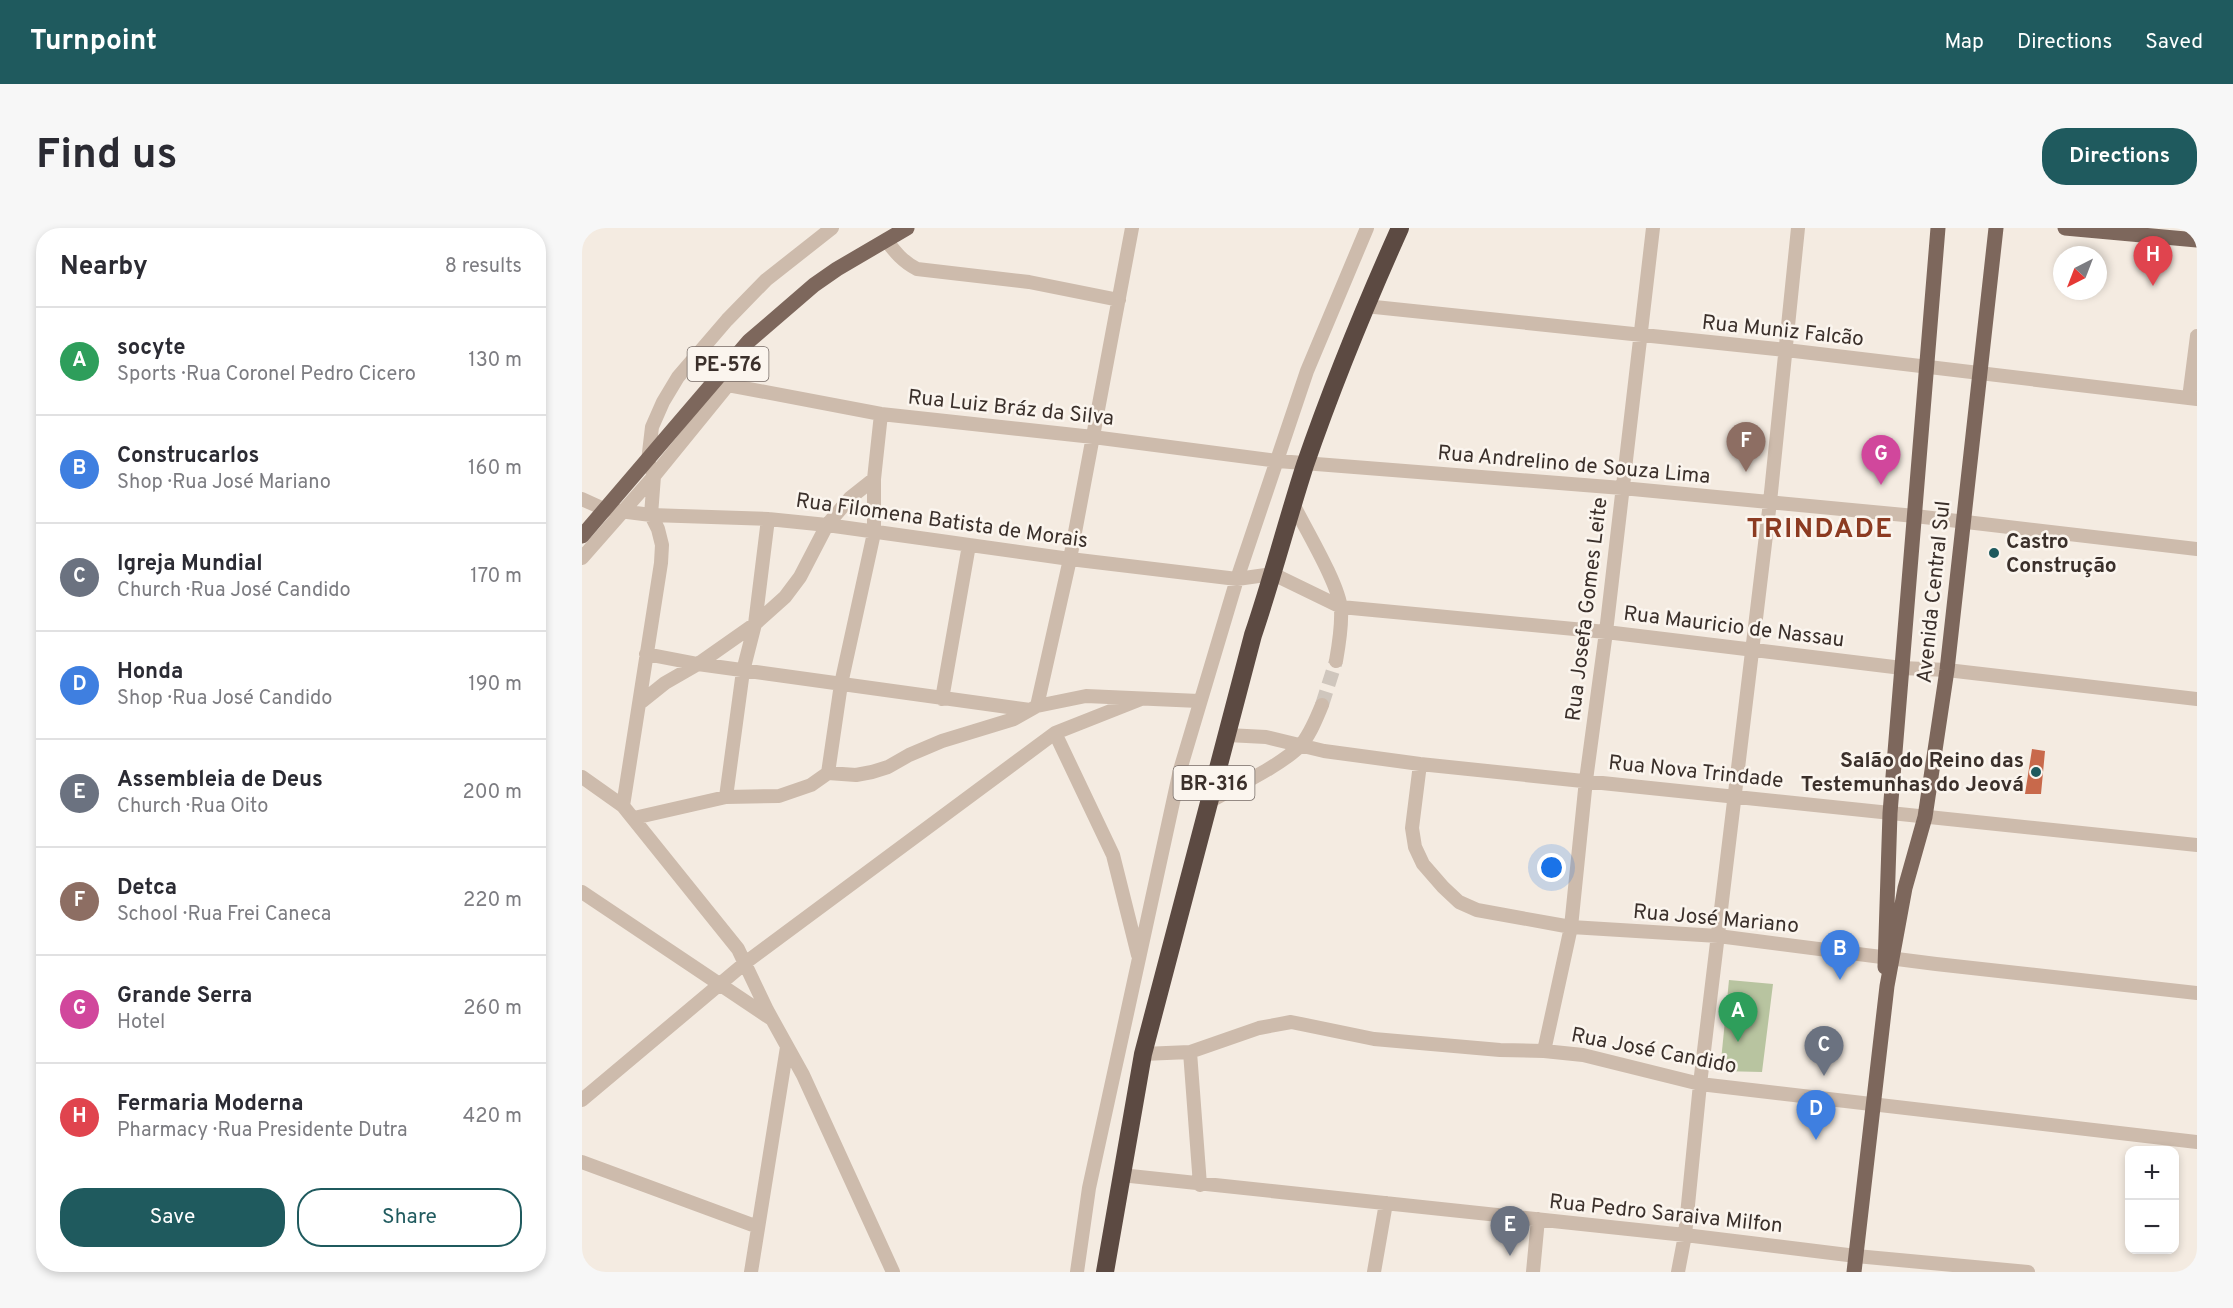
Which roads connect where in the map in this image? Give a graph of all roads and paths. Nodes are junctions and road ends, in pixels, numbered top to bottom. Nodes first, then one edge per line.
1 (831, 228) edge
2 (907, 228) edge
3 (1132, 228) edge
4 (1368, 228) edge
5 (1400, 228) edge
6 (1653, 228) edge
7 (1798, 228) edge
8 (1938, 228) edge
9 (1996, 228) edge
10 (2064, 228) edge
11 (2132, 230) edge
12 (886, 240) junction
13 (2197, 240) edge
14 (1119, 300) junction
15 (1365, 306) junction
16 (1641, 336) junction
17 (2197, 336) edge
18 (1786, 350) junction
19 (1927, 367) junction
20 (1979, 374) junction
21 (721, 383) junction
22 (2193, 398) edge
23 (881, 414) junction
24 (1093, 437) junction
25 (648, 461) junction
26 (1278, 461) junction
27 (1306, 464) junction
28 (654, 476) junction
29 (874, 479) junction
30 (1622, 488) junction
31 (582, 499) edge
32 (1770, 502) junction
33 (1293, 504) junction
34 (604, 509) junction
35 (622, 511) junction
36 (651, 515) junction
37 (1915, 516) junction
38 (768, 519) junction
39 (1962, 522) junction
40 (827, 525) junction
41 (874, 533) junction
42 (582, 536) edge
43 (969, 545) junction
44 (2197, 549) edge
45 (582, 558) edge
46 (1070, 559) junction
47 (1273, 574) junction
48 (1237, 579) junction
49 (1341, 608) junction
50 (754, 624) junction
51 (1606, 632) junction
52 (1751, 648) junction
53 (646, 654) junction
54 (1336, 661) tunnel mouth
55 (698, 664) junction
56 (1902, 668) junction
57 (743, 670) junction
58 (1947, 670) junction
59 (841, 684) junction
60 (942, 699) junction
61 (1141, 699) junction
62 (2197, 699) edge
63 (1199, 701) junction
64 (640, 703) junction
65 (1322, 705) tunnel mouth
66 (1033, 708) junction
67 (1055, 733) junction
68 (1227, 735) junction
69 (1300, 745) junction
70 (1420, 764) junction
71 (828, 773) junction
72 (582, 777) edge
73 (1586, 780) junction
74 (726, 797) junction
75 (1734, 797) junction
76 (1209, 802) junction
77 (623, 806) junction
78 (1890, 813) junction
79 (1925, 816) junction
80 (634, 818) junction
81 (2197, 845) edge
82 (582, 892) edge
83 (1571, 927) junction
84 (1718, 936) junction
85 (1138, 958) junction
86 (1889, 958) junction
87 (745, 963) junction
88 (720, 984) junction
89 (2197, 993) edge
90 (772, 1019) junction
91 (787, 1047) junction
92 (1544, 1051) junction
93 (1190, 1052) junction
94 (1143, 1054) junction
95 (1700, 1084) junction
96 (582, 1100) edge
97 (1873, 1104) junction
98 (2197, 1142) edge
99 (582, 1162) edge
100 (1121, 1175) junction
101 (1200, 1185) junction
102 (1386, 1203) junction
103 (1538, 1219) junction
104 (758, 1227) junction
105 (1685, 1235) junction
106 (1856, 1256) junction
107 (751, 1272) edge
108 (893, 1272) edge
109 (1077, 1272) edge
110 (1105, 1272) edge
111 (1374, 1272) edge
112 (1533, 1272) edge
113 (1678, 1272) edge
114 (1854, 1272) edge
115 (2028, 1272) edge

1 - 25 street
2 - 12 main road, PE-576
3 - 14 street
4 - 26 street
5 - 15 highway, BR-316
6 - 16 street, Rua Josefa Gomes Leite
7 - 18 street
8 - 19 main road, Avenida Central Sul
9 - 20 main road, Avenida Central Sul
10 - 11 main road
11 - 13 main road
12 - 14 street
12 - 21 main road, PE-576
14 - 24 street
15 - 16 street, Rua Muniz Falcão
15 - 27 highway, BR-316
16 - 18 street, Rua Muniz Falcão
16 - 30 street, Rua Josefa Gomes Leite
17 - 22 street
18 - 19 street, Rua Muniz Falcão
18 - 32 street
19 - 20 street, Rua Muniz Falcão
19 - 37 main road, Avenida Central Sul
20 - 22 street, Rua Muniz Falcão
20 - 39 main road, Avenida Central Sul
21 - 23 street, Rua Luiz Bráz da Silva
21 - 25 main road, PE-576
21 - 28 street
23 - 24 street, Rua Luiz Bráz da Silva
23 - 29 street
24 - 26 street, Rua Luiz Bráz da Silva
24 - 46 street
25 - 28 street
25 - 34 main road, PE-576
26 - 27 street, Rua Luiz Bráz da Silva
26 - 48 street
27 - 30 street, Rua Andrelino de Souza Lima
27 - 33 highway, BR-316
28 - 35 street
28 - 36 street
29 - 40 street
29 - 41 street
30 - 32 street, Rua Andrelino de Souza Lima
30 - 51 street, Rua Josefa Gomes Leite
31 - 34 street, Rua Filomena Batista de Morais
32 - 37 street, Rua Andrelino de Souza Lima
32 - 52 street
33 - 47 highway, BR-316
33 - 49 street
34 - 35 street, Rua Filomena Batista de Morais
34 - 42 main road, PE-576
35 - 36 street, Rua Filomena Batista de Morais
35 - 45 street
36 - 38 street, Rua Filomena Batista de Morais
36 - 53 street
37 - 39 street, Rua Andrelino de Souza Lima
37 - 56 main road, Avenida Central Sul
38 - 40 street, Rua Filomena Batista de Morais
38 - 50 street
39 - 44 street, Rua Andrelino de Souza Lima
39 - 58 main road, Avenida Central Sul
40 - 41 street, Rua Filomena Batista de Morais
40 - 50 street
41 - 43 street, Rua Filomena Batista de Morais
41 - 59 street
43 - 46 street, Rua Filomena Batista de Morais
43 - 60 street
46 - 48 street, Rua Filomena Batista de Morais
46 - 66 street
47 - 48 street, Rua Filomena Batista de Morais
47 - 49 street, Rua Mauricio de Nassau
47 - 68 highway, BR-316
48 - 63 street
49 - 51 street, Rua Mauricio de Nassau
49 - 54 street
50 - 55 street
50 - 57 street
51 - 52 street, Rua Mauricio de Nassau
51 - 73 street, Rua Josefa Gomes Leite
52 - 56 street, Rua Mauricio de Nassau
52 - 75 street
53 - 55 street
53 - 64 street
55 - 57 street
55 - 64 street
56 - 58 street, Rua Mauricio de Nassau
56 - 78 main road, Avenida Central Sul
57 - 59 street
57 - 74 street
58 - 62 street, Rua Mauricio de Nassau
58 - 79 main road, Avenida Central Sul
59 - 60 street
59 - 71 street
60 - 66 street
61 - 63 street
61 - 66 street
61 - 67 street
63 - 85 street
64 - 77 street
65 - 69 street
66 - 71 street
67 - 85 street
67 - 87 street
68 - 69 street, Rua Nova Trindade
68 - 76 highway, BR-316
69 - 70 street, Rua Nova Trindade
69 - 76 street
70 - 73 street, Rua Nova Trindade
70 - 83 street, Rua José Mariano
71 - 74 street
72 - 77 street
73 - 75 street, Rua Nova Trindade
73 - 83 street, Rua Josefa Gomes Leite
74 - 80 street
75 - 78 street, Rua Nova Trindade
75 - 84 street
76 - 94 highway, BR-316
77 - 80 street
78 - 79 street, Rua Nova Trindade
78 - 86 main road, Avenida Central Sul
79 - 81 street, Rua Nova Trindade
79 - 86 main road, Avenida Central Sul
80 - 87 street
82 - 88 street
83 - 84 street, Rua José Mariano
83 - 92 street, Rua Josefa Gomes Leite
84 - 86 street, Rua José Mariano
84 - 95 street
85 - 109 street
86 - 89 street, Rua José Mariano
86 - 97 main road
87 - 88 street
87 - 90 street
88 - 90 street
88 - 96 street
90 - 91 street
91 - 104 street
91 - 108 street
92 - 93 street, Rua José Candido
92 - 95 street, Rua José Candido
93 - 94 street, Rua José Candido
93 - 101 street
94 - 100 highway, BR-316
95 - 97 street, Rua José Candido
95 - 105 street
97 - 98 street, Rua José Candido
97 - 106 main road
99 - 104 street
100 - 101 street, Rua Pedro Saraiva Milfon
100 - 110 highway, BR-316
101 - 102 street, Rua Pedro Saraiva Milfon
102 - 103 street, Rua Pedro Saraiva Milfon
102 - 111 street
103 - 105 street, Rua Pedro Saraiva Milfon
103 - 112 street
104 - 107 street
105 - 106 street, Rua Pedro Saraiva Milfon
105 - 113 street
106 - 114 main road
106 - 115 street, Rua Pedro Saraiva Milfon

